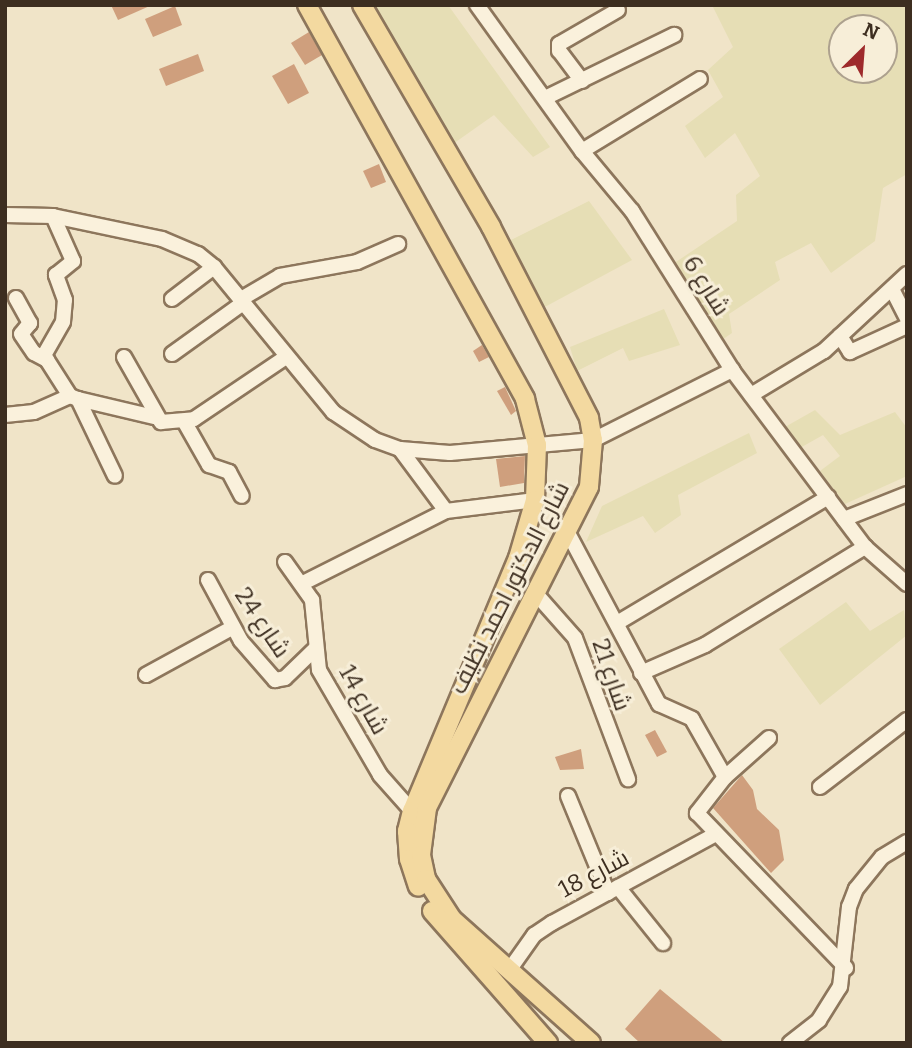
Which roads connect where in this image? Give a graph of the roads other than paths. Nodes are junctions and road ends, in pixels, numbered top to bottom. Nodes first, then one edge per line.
1 (307, 5) edge
2 (362, 5) edge
3 (477, 5) edge
4 (618, 10) dead end
5 (674, 35) dead end
6 (700, 79) dead end
7 (582, 81) junction
8 (545, 98) junction
9 (582, 151) junction
10 (5, 215) edge
11 (53, 216) junction
12 (398, 244) dead end
13 (214, 267) junction
14 (907, 274) edge
15 (892, 289) junction
16 (16, 298) dead end
17 (172, 299) dead end
18 (242, 301) junction
19 (907, 318) edge
20 (907, 326) edge
21 (840, 336) junction
22 (172, 354) dead end
23 (124, 356) dead end
24 (286, 357) junction
25 (43, 358) junction
26 (732, 370) junction
27 (751, 395) junction
28 (74, 397) junction
29 (5, 415) edge
30 (154, 417) junction
31 (184, 421) junction
32 (593, 440) junction
33 (537, 445) junction
34 (400, 449) junction
35 (115, 476) dead end
36 (907, 494) edge
37 (242, 496) dead end
38 (828, 497) junction
39 (535, 500) junction
40 (446, 511) junction
41 (844, 519) junction
42 (568, 533) junction
43 (866, 547) junction
44 (285, 562) dead end
45 (208, 580) dead end
46 (303, 583) junction
47 (907, 584) edge
48 (537, 595) junction
49 (617, 622) junction
50 (232, 628) junction
51 (316, 649) junction
52 (641, 673) junction
53 (146, 675) dead end
54 (907, 720) edge
55 (769, 738) dead end
56 (725, 777) junction
57 (628, 779) dead end
58 (820, 788) dead end
59 (568, 796) dead end
60 (412, 811) junction
61 (714, 835) junction
62 (907, 842) edge
63 (613, 890) junction
64 (663, 943) dead end
65 (846, 968) junction
66 (510, 970) junction
67 (806, 1038) edge
68 (548, 1043) edge
69 (591, 1043) edge
70 (790, 1043) edge

1 - 33 main road, شارع الدكتور احمد نظيف
2 - 32 main road, شارع الدكتور احمد نظيف
3 - 8 street, شارع 6
4 - 7 street
5 - 7 street
6 - 9 street
7 - 8 street
8 - 9 street, شارع 6
9 - 26 street, شارع 6
10 - 11 street
11 - 13 street
11 - 25 street
12 - 18 street
13 - 17 street
13 - 18 street
14 - 15 street
15 - 19 street
15 - 21 street
16 - 25 street
18 - 22 street
18 - 24 street
20 - 21 street
21 - 27 street
23 - 30 street
24 - 31 street
24 - 34 street
25 - 28 street
26 - 27 street, شارع 6
26 - 32 street
27 - 38 street, شارع 6
28 - 29 street
28 - 30 street
28 - 35 street
30 - 31 street
31 - 37 street
32 - 33 street
32 - 42 main road, شارع الدكتور احمد نظيف
33 - 34 street
33 - 39 main road, شارع الدكتور احمد نظيف
34 - 40 street
36 - 41 street
38 - 41 street, شارع 6
38 - 49 street
39 - 40 street
39 - 60 main road, شارع الدكتور احمد نظيف
40 - 46 street
41 - 43 street, شارع 6
42 - 48 main road, شارع الدكتور احمد نظيف
42 - 49 street
43 - 47 street, شارع 6
43 - 52 street
44 - 46 street, شارع 14
45 - 50 street, شارع 24
46 - 51 street, شارع 14
48 - 57 street, شارع 21
48 - 66 main road, شارع الدكتور احمد نظيف
49 - 52 street
50 - 51 street, شارع 24
50 - 53 street
51 - 60 street, شارع 14
52 - 56 street
54 - 58 street
55 - 56 street
56 - 61 street
59 - 63 street
60 - 68 main road, شارع الدكتور احمد نظيف
61 - 63 street, شارع 18
61 - 65 street
62 - 65 street
63 - 64 street
63 - 66 street, شارع 18
65 - 67 street
66 - 69 main road, شارع الدكتور احمد نظيف
67 - 70 street

